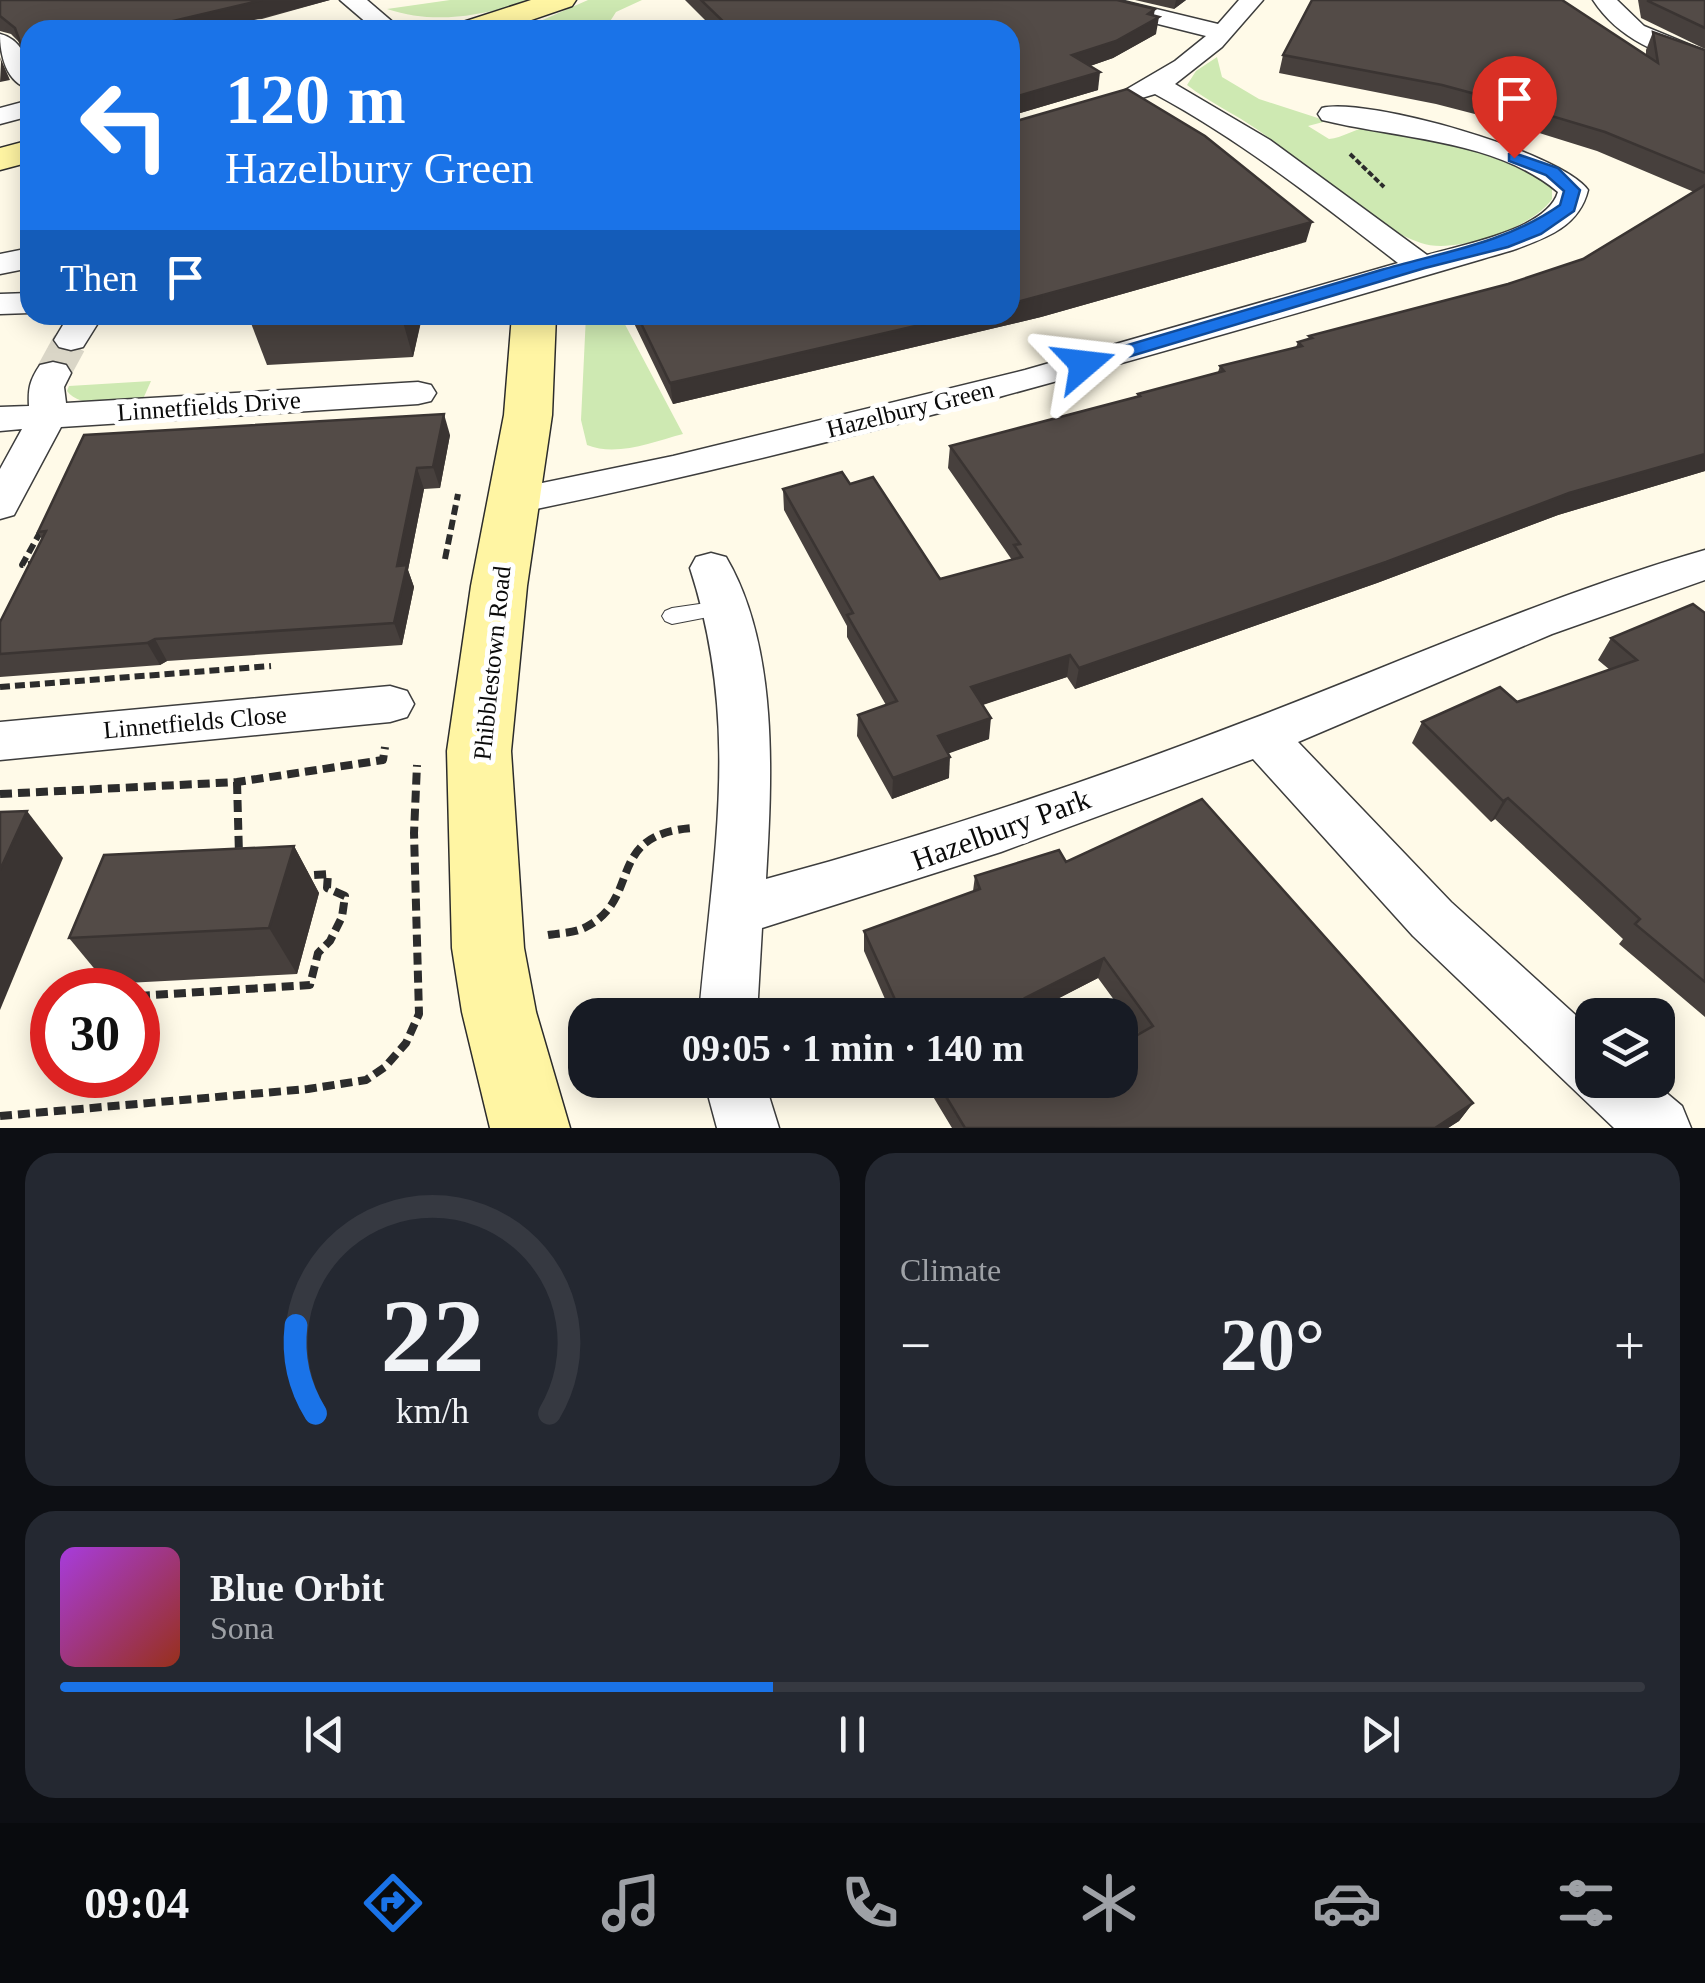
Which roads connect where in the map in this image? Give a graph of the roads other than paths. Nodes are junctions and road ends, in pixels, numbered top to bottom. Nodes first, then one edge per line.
1 (352, 0) edge
2 (562, 0) edge
3 (1090, 0) edge
4 (1251, 0) edge
5 (1605, 0) edge
6 (377, 20) edge
7 (501, 20) edge
8 (1221, 32) junction
9 (0, 41) edge
10 (1705, 60) edge
11 (20, 68) edge
12 (1158, 85) junction
13 (1116, 98) edge
14 (1332, 114) dead end
15 (1419, 264) junction
16 (533, 325) edge
17 (54, 373) tunnel mouth
18 (418, 393) dead end
19 (48, 416) junction
20 (0, 419) edge
21 (487, 492) junction
22 (0, 506) edge
23 (1705, 564) edge
24 (719, 588) joint
25 (672, 616) dead end
26 (390, 704) road end
27 (1262, 736) junction
28 (0, 740) edge
29 (737, 911) junction
30 (729, 998) edge
31 (1575, 1054) edge
32 (739, 1098) edge
33 (1625, 1098) edge
34 (530, 1128) edge
35 (748, 1128) edge
36 (1660, 1128) edge

1 - 6 street
2 - 7 street
3 - 8 street
4 - 8 street
5 - 10 street
8 - 12 street
9 - 11 street
12 - 13 street
12 - 15 street
14 - 15 street, Hazelbury Green
15 - 21 street, Hazelbury Green
16 - 21 street, Phibblestown Road
17 - 19 street
18 - 19 street, Linnetfields Drive
19 - 20 street, Linnetfields Drive
19 - 22 street
21 - 34 street, Phibblestown Road
23 - 27 street, Hazelbury Park
24 - 25 lane
24 - 29 street
26 - 28 street, Linnetfields Close
27 - 29 street, Hazelbury Park
27 - 31 street
29 - 30 street
32 - 35 street
33 - 36 street

